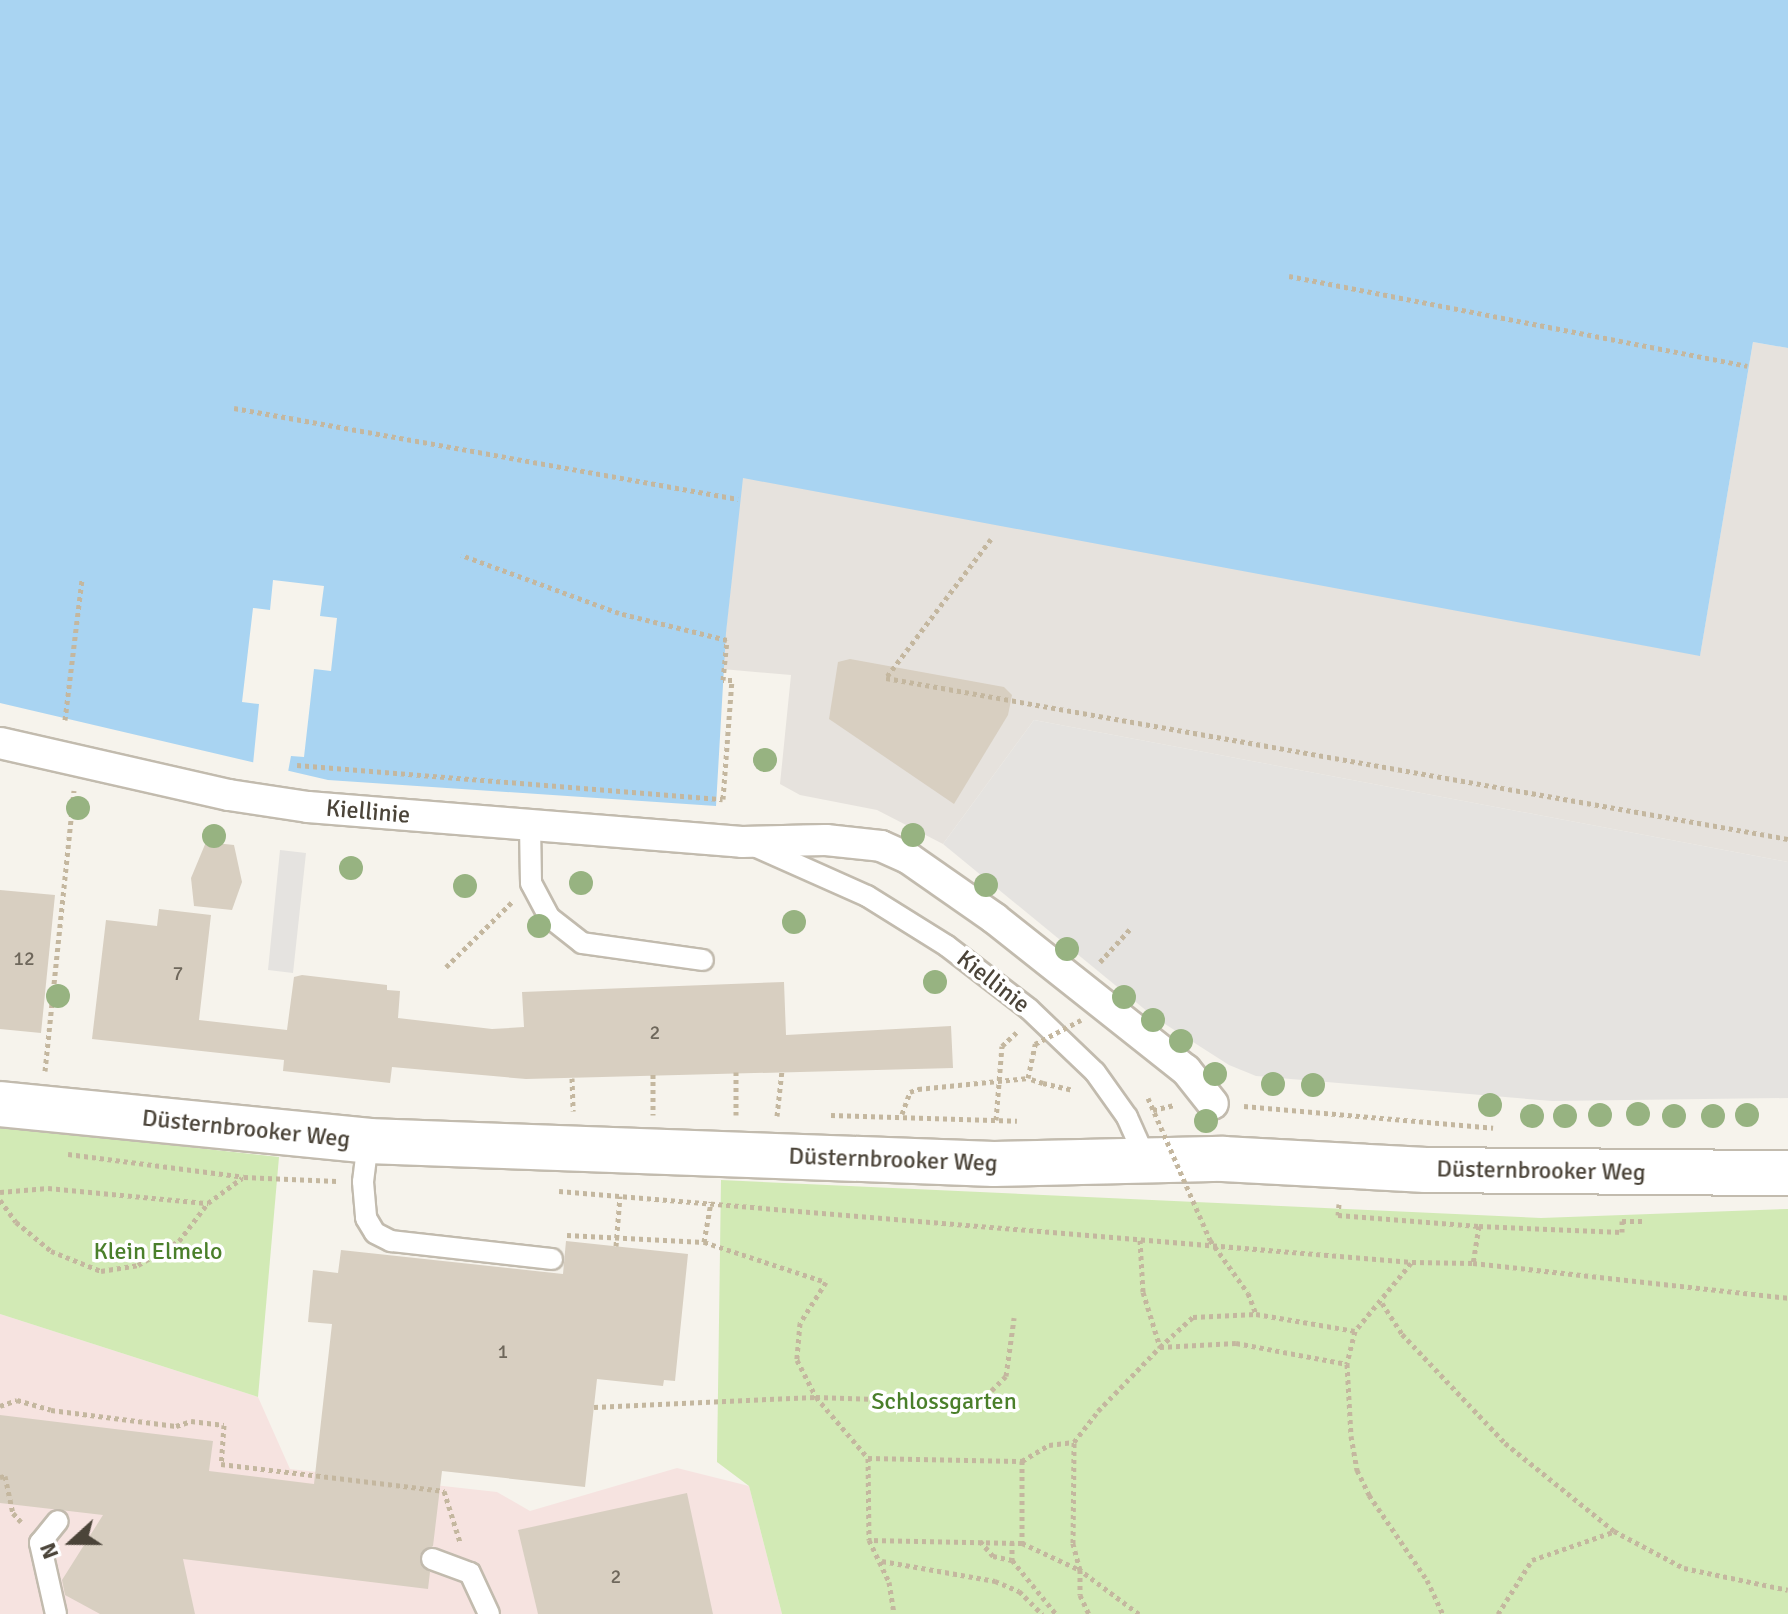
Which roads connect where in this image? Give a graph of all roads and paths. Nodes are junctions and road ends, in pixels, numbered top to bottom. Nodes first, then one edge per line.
1 (1289, 276) dead end
2 (1747, 366) dead end
3 (234, 408) dead end
4 (738, 499) dead end
5 (991, 539) dead end
6 (461, 555) dead end
7 (82, 580) dead end
8 (65, 720) dead end
9 (0, 743) edge
10 (77, 762) junction
11 (297, 765) dead end
12 (530, 825) junction
13 (1788, 839) edge
14 (826, 840) junction
15 (742, 842) junction
16 (871, 865) dead end
17 (531, 883) junction
18 (1130, 929) dead end
19 (703, 960) dead end
20 (446, 967) dead end
21 (1085, 1006) junction
22 (1034, 1014) junction
23 (782, 1070) dead end
24 (736, 1072) dead end
25 (653, 1074) dead end
26 (44, 1076) dead end
27 (572, 1078) dead end
28 (1028, 1078) junction
29 (1084, 1093) dead end
30 (1148, 1098) dead end
31 (0, 1104) edge
32 (1213, 1104) junction
33 (1345, 1112) dead end
34 (902, 1114) dead end
35 (573, 1116) dead end
36 (653, 1116) dead end
37 (736, 1116) dead end
38 (777, 1116) dead end
39 (1127, 1117) junction
40 (996, 1120) dead end
41 (61, 1153) dead end
42 (366, 1161) junction
43 (1147, 1162) junction
44 (1788, 1173) edge
45 (244, 1177) junction
46 (542, 1189) dead end
47 (0, 1192) edge
48 (620, 1196) junction
49 (0, 1200) edge
50 (711, 1202) junction
51 (208, 1203) junction
52 (1338, 1215) dead end
53 (1645, 1221) dead end
54 (1479, 1226) junction
55 (616, 1238) junction
56 (1140, 1240) junction
57 (704, 1242) junction
58 (616, 1246) dead end
59 (552, 1259) joint
60 (1412, 1262) junction
61 (1473, 1263) junction
62 (1788, 1298) edge
63 (1382, 1303) junction
64 (1256, 1314) junction
65 (1014, 1318) dead end
66 (1355, 1331) junction
67 (1160, 1347) junction
68 (1347, 1364) junction
69 (816, 1397) junction
70 (0, 1406) edge
71 (594, 1407) dead end
72 (1074, 1442) junction
73 (868, 1458) junction
74 (1022, 1461) junction
75 (0, 1477) edge
76 (58, 1521) dead end
77 (1614, 1531) junction
78 (869, 1540) junction
79 (980, 1541) junction
80 (1012, 1542) junction
81 (40, 1543) junction
82 (1022, 1543) junction
83 (432, 1559) dead end
84 (1012, 1560) junction
85 (882, 1561) junction
86 (1080, 1570) junction
87 (470, 1573) junction
88 (1788, 1590) edge
89 (56, 1614) edge
90 (489, 1614) edge
91 (894, 1614) edge
92 (1042, 1614) edge
93 (1056, 1614) edge
94 (1089, 1614) edge
95 (1139, 1614) edge
96 (1443, 1614) edge
97 (1498, 1614) edge

1 - 2 path
3 - 4 path
5 - 13 path
6 - 11 path
7 - 8 path
9 - 10 street, Kiellinie
10 - 12 street, Kiellinie
10 - 26 path
12 - 15 street, Kiellinie
12 - 17 lane
14 - 15 street, Kiellinie
14 - 16 street
14 - 21 street, Kiellinie
15 - 22 lane, Kiellinie
17 - 19 lane
17 - 20 path
18 - 21 path
21 - 28 path, bridge
21 - 32 street, Kiellinie
22 - 39 lane, Kiellinie
22 - 40 path
23 - 38 path
24 - 37 path
25 - 36 path
27 - 35 path
28 - 29 path, bridge
28 - 34 path, bridge
30 - 64 path, bridge
31 - 42 street, Düsternbrooker Weg
32 - 33 path
32 - 39 path
39 - 43 lane, Kiellinie
41 - 45 path
42 - 43 street, Düsternbrooker Weg
42 - 45 path
42 - 59 lane
43 - 44 street, Düsternbrooker Weg
45 - 51 path
46 - 48 path
47 - 51 path
48 - 50 path
48 - 55 path
49 - 51 path
50 - 56 path
50 - 57 path
52 - 54 path
53 - 54 path
54 - 61 path
55 - 57 path
55 - 58 path
55 - 59 path
56 - 60 path
56 - 67 path
57 - 69 path
60 - 61 path
60 - 63 path
61 - 62 path
63 - 66 path
63 - 77 path
64 - 66 path
64 - 67 path
65 - 69 path
66 - 68 path
67 - 68 path
67 - 72 path
68 - 96 path
69 - 71 path
69 - 73 path
70 - 87 path
72 - 74 path
72 - 86 path
73 - 74 path
73 - 78 path
74 - 82 path
75 - 81 path
76 - 81 lane
77 - 88 path
77 - 97 path
78 - 79 path
78 - 85 path
79 - 80 path
79 - 84 path
80 - 82 path
80 - 84 path
81 - 89 lane
82 - 86 path
83 - 87 lane
84 - 93 path
85 - 91 path
85 - 92 path
86 - 94 path
86 - 95 path
87 - 90 lane

